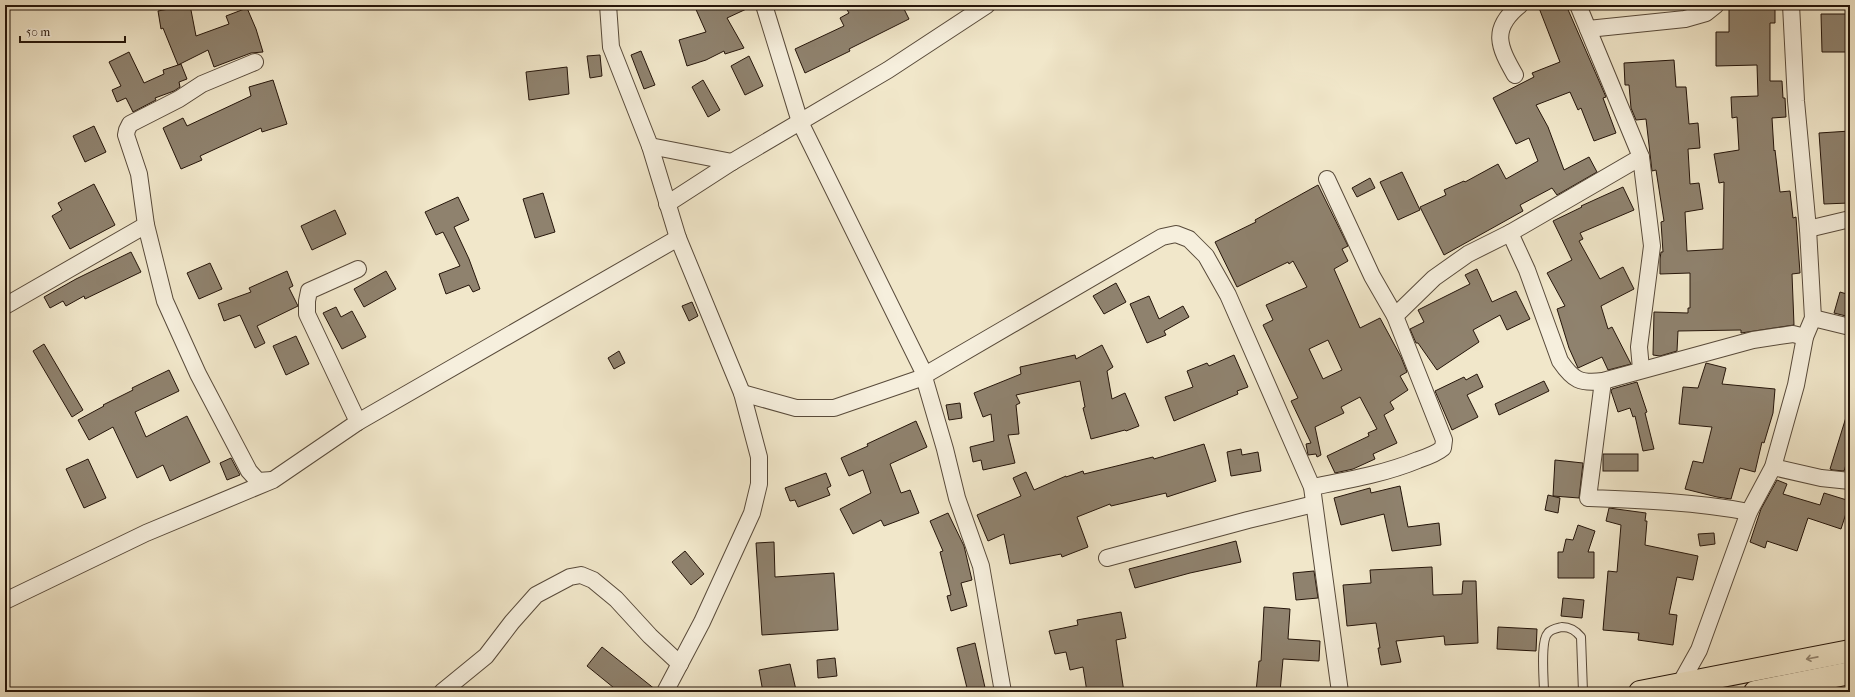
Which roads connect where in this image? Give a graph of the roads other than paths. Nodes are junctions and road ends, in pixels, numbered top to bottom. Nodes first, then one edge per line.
1 (608, 5) edge
2 (764, 5) edge
3 (987, 5) edge
4 (1520, 5) edge
5 (1578, 5) edge
6 (1716, 5) edge
7 (1791, 5) edge
8 (1588, 29) junction
9 (255, 62) dead end
10 (1515, 75) dead end
11 (800, 122) junction
12 (650, 146) junction
13 (1641, 157) junction
14 (732, 162) junction
15 (1327, 179) dead end
16 (666, 204) junction
17 (1850, 220) edge
18 (146, 225) junction
19 (1808, 229) junction
20 (1510, 233) junction
21 (678, 238) junction
22 (358, 269) dead end
23 (5, 306) edge
24 (1395, 316) junction
25 (1813, 318) junction
26 (1850, 327) edge
27 (1805, 337) junction
28 (1641, 369) junction
29 (924, 376) junction
30 (1603, 381) junction
31 (742, 393) junction
32 (358, 422) junction
33 (1773, 467) junction
34 (273, 480) junction
35 (1850, 481) edge
36 (1312, 487) junction
37 (1314, 504) junction
38 (1748, 512) junction
39 (1106, 558) dead end
40 (5, 601) edge
41 (1850, 651) edge
42 (680, 664) junction
43 (1850, 673) edge
44 (1680, 684) junction
45 (442, 692) edge
46 (665, 692) edge
47 (1003, 692) edge
48 (1340, 692) edge
49 (1544, 692) edge
50 (1583, 692) edge
51 (1640, 692) edge
52 (1755, 692) edge

1 - 12 street
2 - 11 street
3 - 11 street
4 - 10 street
5 - 8 street
6 - 8 street
7 - 19 street
8 - 13 street
9 - 18 street
11 - 14 street
11 - 29 street
12 - 14 street
12 - 16 street
13 - 20 street
13 - 28 street
14 - 16 street
15 - 24 street
16 - 21 street
17 - 19 street
18 - 23 street
18 - 34 street
19 - 25 street
20 - 24 street
20 - 30 street
21 - 31 street
21 - 32 street
22 - 32 street
24 - 36 street
25 - 26 street
25 - 27 street
27 - 28 street
27 - 33 street
28 - 30 street
29 - 31 street
29 - 36 street
29 - 47 street
30 - 38 street
31 - 42 street
32 - 34 street
33 - 35 street
33 - 38 street
34 - 40 street
36 - 37 street
37 - 39 street
37 - 48 street
38 - 44 street
41 -> 44 main road
42 - 45 street
42 - 46 street
43 - 52 main road
44 - 51 main road
49 - 50 lane

